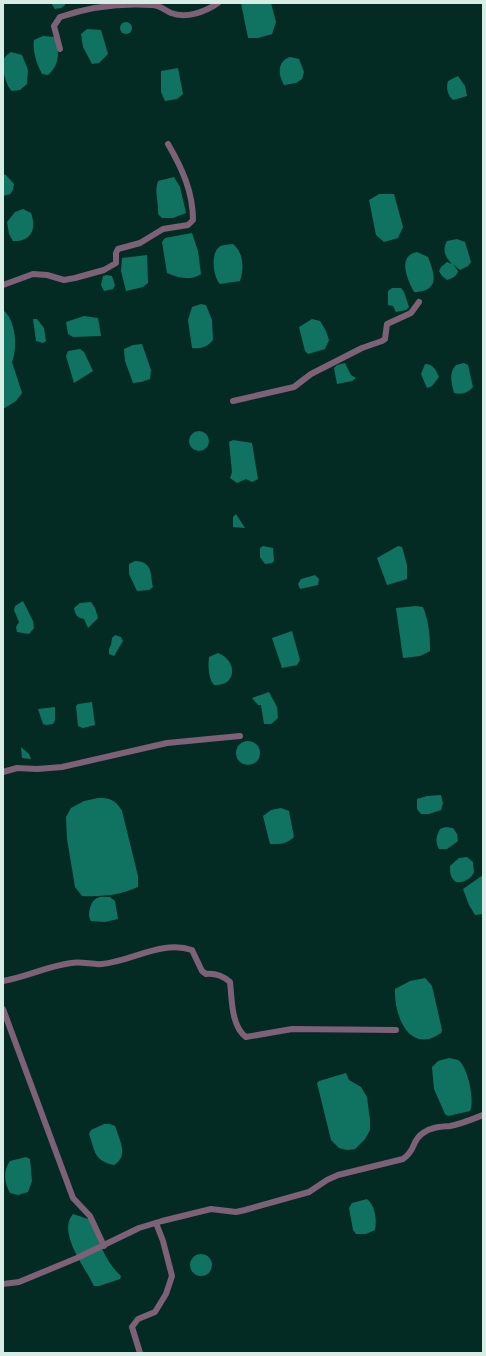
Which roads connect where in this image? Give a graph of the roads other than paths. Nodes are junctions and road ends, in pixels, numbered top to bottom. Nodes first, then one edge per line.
1 (218, 3) edge
2 (60, 49) dead end
3 (168, 144) dead end
4 (3, 285) edge
5 (419, 302) dead end
6 (233, 401) dead end
7 (240, 736) dead end
8 (3, 772) edge
9 (3, 981) edge
10 (3, 1009) edge
11 (396, 1030) dead end
12 (483, 1115) edge
13 (156, 1223) junction
14 (104, 1246) junction
15 (3, 1284) edge
16 (140, 1353) edge

1 - 2 street
3 - 4 street
5 - 6 street
7 - 8 street
9 - 11 street
10 - 14 street
12 - 13 street
13 - 14 street
13 - 16 street
14 - 15 street

